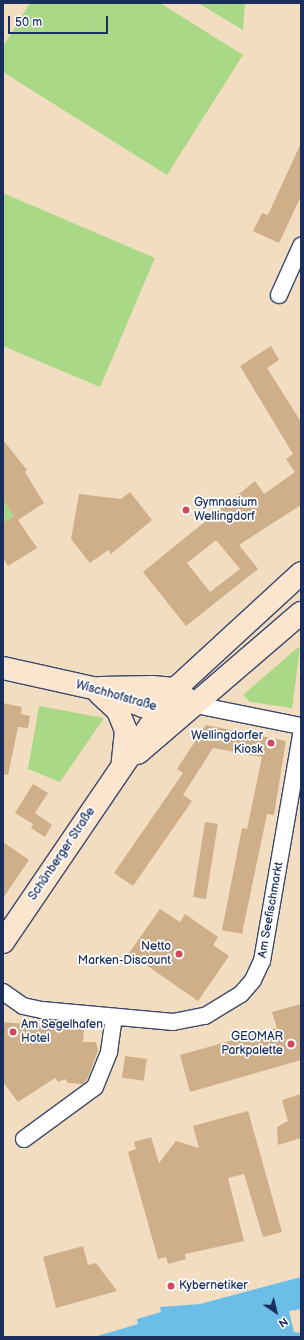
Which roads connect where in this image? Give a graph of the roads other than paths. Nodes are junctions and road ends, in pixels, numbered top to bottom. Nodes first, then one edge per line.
1 (301, 246) edge
2 (279, 295) dead end
3 (301, 573) edge
4 (301, 613) edge
5 (3, 668) edge
6 (93, 688) junction
7 (175, 689) junction
8 (196, 705) junction
9 (161, 709) junction
10 (301, 726) edge
11 (301, 735) edge
12 (122, 767) junction
13 (3, 942) edge
14 (3, 992) edge
15 (114, 1017) junction
16 (24, 1139) dead end

1 - 2 street
3 - 7 main road, Schönberger Straße
4 - 8 main road, Schönberger Straße
5 - 6 main road, Wischhofstraße
6 - 7 main road
6 - 9 main road, Wischhofstraße
6 - 12 main road, Schönberger Straße
7 - 8 main road
7 - 9 main road, Schönberger Straße
8 - 9 main road, Wischhofstraße
8 - 10 street, Wischhofstraße
8 - 12 main road, Schönberger Straße
9 - 12 main road, Schönberger Straße
11 - 15 street, Am Seefischmarkt
12 - 13 main road, Schönberger Straße
14 - 15 street, Am Seefischmarkt
15 - 16 street

